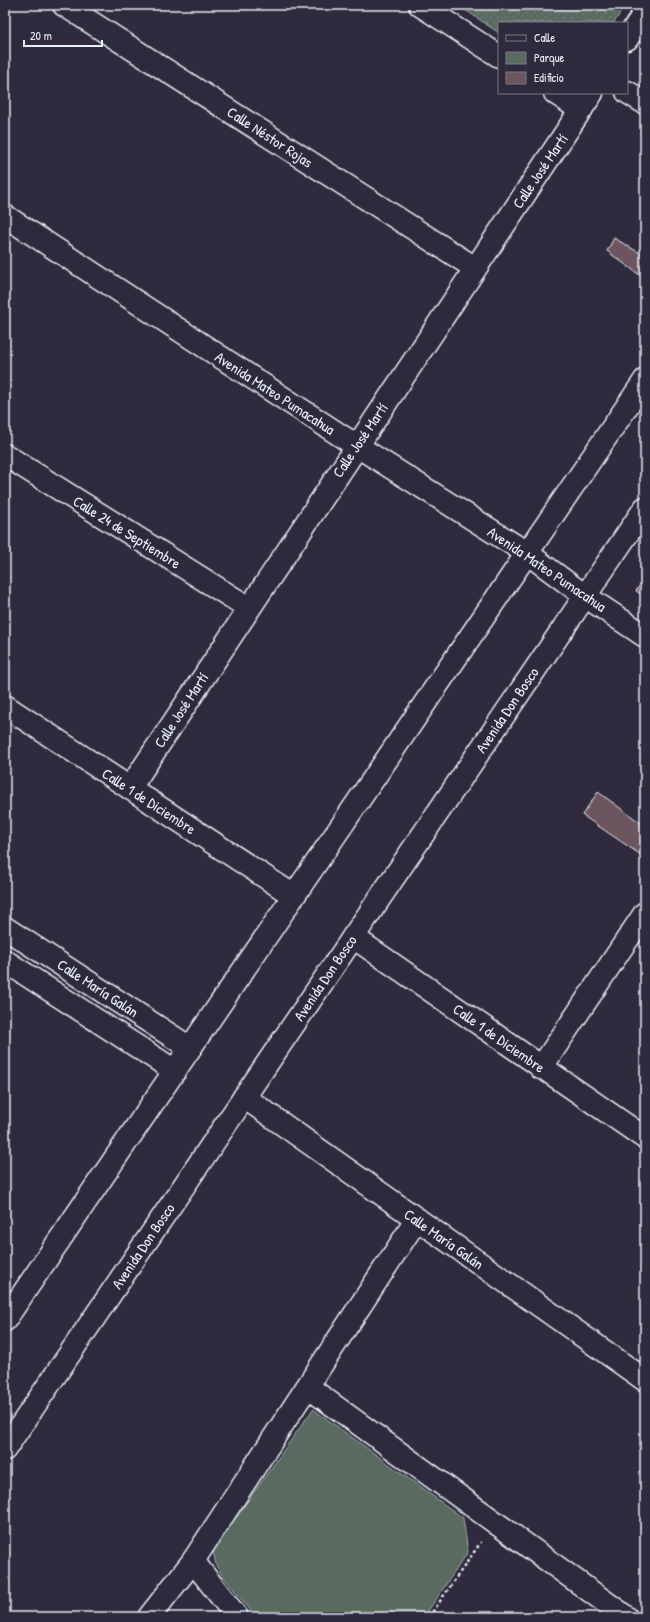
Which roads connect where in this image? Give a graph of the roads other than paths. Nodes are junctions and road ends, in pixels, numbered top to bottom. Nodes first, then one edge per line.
1 (64, 5) edge
2 (420, 5) edge
3 (645, 12) edge
4 (628, 38) edge
5 (498, 55) edge
6 (628, 93) edge
7 (559, 94) edge
8 (586, 101) edge
9 (645, 103) edge
10 (5, 216) edge
11 (475, 268) junction
12 (645, 380) edge
13 (356, 446) junction
14 (5, 455) edge
15 (645, 508) edge
16 (527, 553) junction
17 (585, 596) junction
18 (249, 608) junction
19 (645, 636) edge
20 (5, 706) edge
21 (130, 788) junction
22 (294, 896) junction
23 (645, 913) edge
24 (5, 928) edge
25 (353, 937) junction
26 (5, 961) edge
27 (190, 1048) junction
28 (541, 1068) junction
29 (175, 1071) junction
30 (244, 1098) junction
31 (645, 1138) edge
32 (417, 1220) junction
33 (5, 1320) edge
34 (645, 1380) edge
35 (308, 1387) junction
36 (5, 1449) edge
37 (193, 1561) junction
38 (150, 1617) edge
39 (237, 1617) edge
40 (626, 1617) edge

1 - 11 street, Calle Néstor Rojas
2 - 5 street
3 - 4 street
6 - 9 street
7 - 8 street
8 - 11 street, Calle José Martí
10 - 13 street, Avenida Mateo Pumacahua
11 - 13 street, Calle José Martí
12 - 16 street
13 - 16 street, Avenida Mateo Pumacahua
13 - 18 street, Calle José Martí
14 - 18 street, Calle 24 de Septiembre
15 - 17 street, Avenida Don Bosco
16 - 17 street, Avenida Mateo Pumacahua
16 - 22 street
17 - 19 street, Avenida Mateo Pumacahua
17 - 25 street, Avenida Don Bosco
18 - 21 street, Calle José Martí
20 - 21 street, Calle 1 de Diciembre
21 - 22 street, Calle 1 de Diciembre
22 - 27 street
23 - 28 street
24 - 27 street, Calle María Galán
25 - 28 street, Calle 1 de Diciembre
25 - 30 street, Avenida Don Bosco
26 - 29 street, Calle María Galán
27 - 29 street
28 - 31 street, Calle 1 de Diciembre
29 - 33 street
30 - 32 street, Calle María Galán
30 - 36 street, Avenida Don Bosco
32 - 34 street, Calle María Galán
32 - 35 street
35 - 37 street
35 - 40 street
37 - 38 street
37 - 39 street

